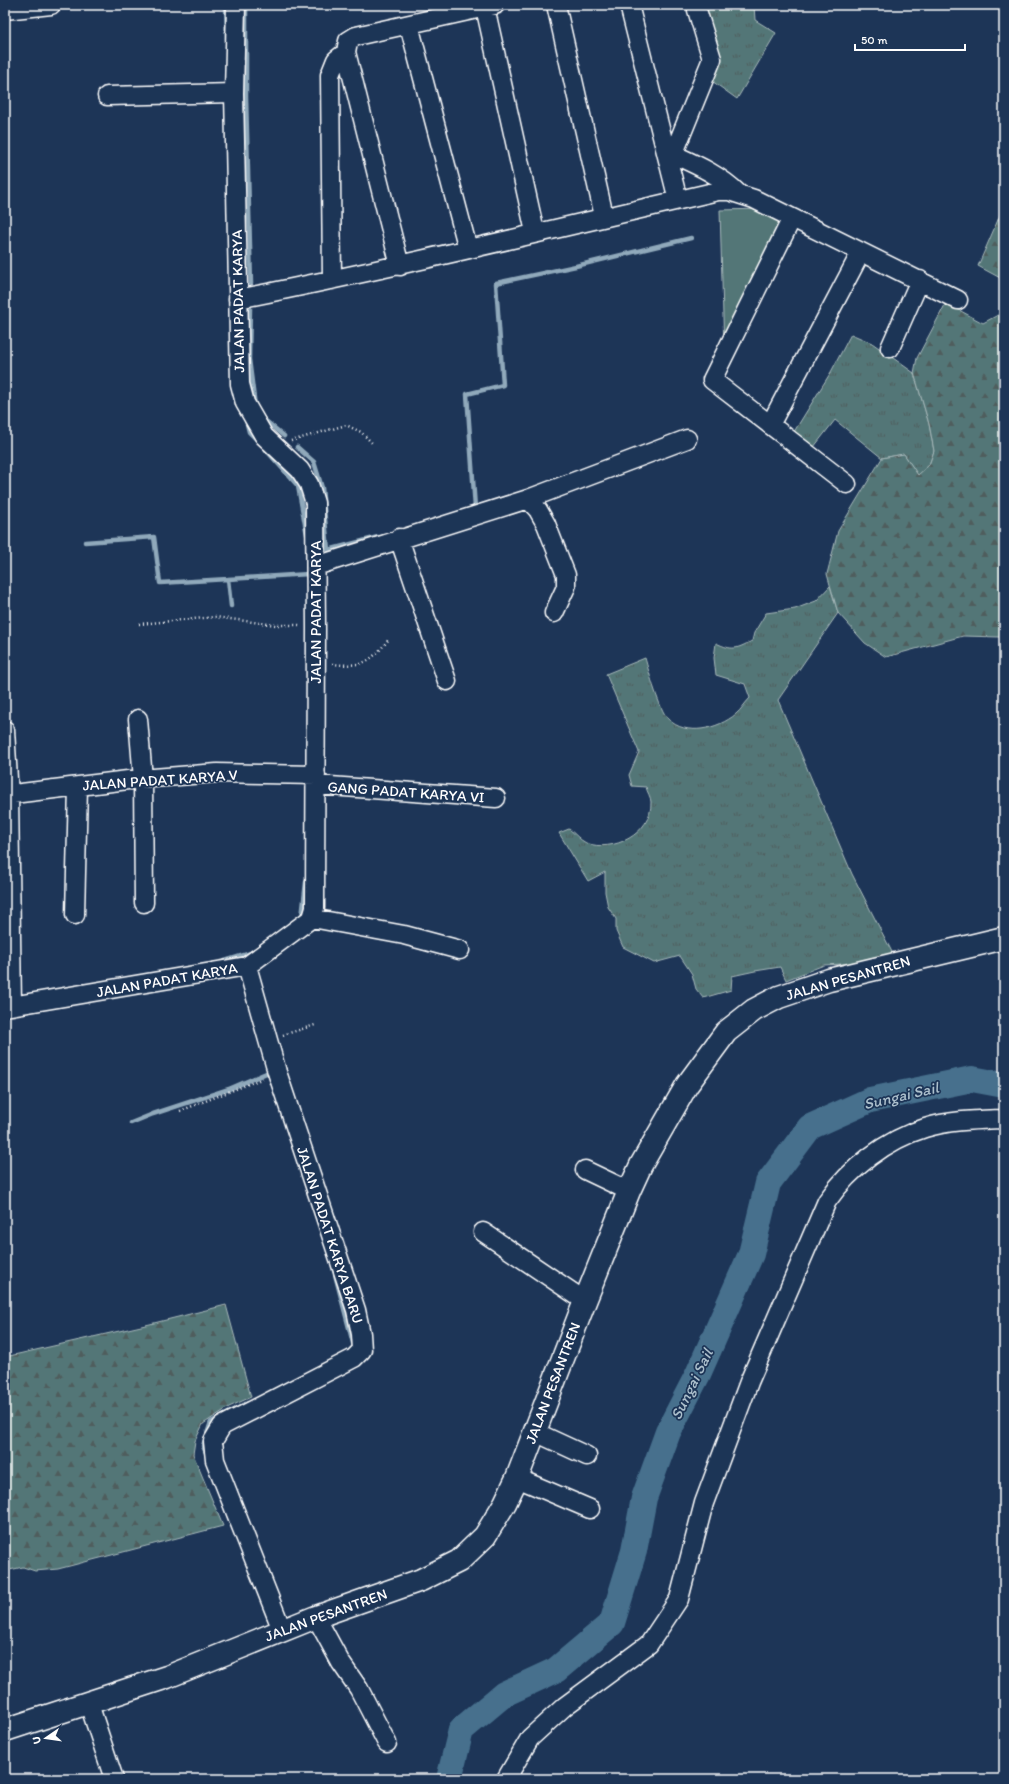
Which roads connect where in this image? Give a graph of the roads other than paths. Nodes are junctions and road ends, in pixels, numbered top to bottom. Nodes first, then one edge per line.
1 (51, 5) edge
2 (236, 5) edge
3 (556, 5) edge
4 (629, 5) edge
5 (490, 6) edge
6 (5, 10) edge
7 (698, 10) dead end
8 (409, 24) junction
9 (346, 52) junction
10 (234, 93) junction
11 (107, 96) dead end
12 (670, 153) junction
13 (739, 194) junction
14 (678, 200) junction
15 (604, 216) junction
16 (792, 218) junction
17 (535, 232) junction
18 (468, 249) junction
19 (861, 252) junction
20 (400, 266) junction
21 (332, 280) junction
22 (920, 280) junction
23 (238, 299) junction
24 (958, 300) dead end
25 (890, 348) dead end
26 (770, 425) junction
27 (687, 439) dead end
28 (847, 484) dead end
29 (528, 499) junction
30 (400, 538) junction
31 (316, 566) junction
32 (554, 613) dead end
33 (447, 681) dead end
34 (138, 719) dead end
35 (5, 730) edge
36 (143, 779) junction
37 (316, 780) junction
38 (78, 786) junction
39 (7, 795) edge
40 (496, 798) dead end
41 (144, 903) dead end
42 (75, 915) dead end
43 (312, 918) junction
44 (1004, 938) edge
45 (460, 950) dead end
46 (247, 966) junction
47 (9, 1007) edge
48 (1004, 1119) edge
49 (585, 1170) dead end
50 (629, 1191) junction
51 (483, 1232) dead end
52 (584, 1301) junction
53 (535, 1432) junction
54 (587, 1456) dead end
55 (517, 1478) junction
56 (590, 1509) dead end
57 (316, 1617) junction
58 (282, 1630) junction
59 (89, 1704) junction
60 (5, 1730) edge
61 (387, 1743) dead end
62 (114, 1779) edge
63 (506, 1779) edge

1 - 6 street
2 - 10 street, JALAN PADAT KARYA
3 - 15 street
4 - 12 street
5 - 8 street
5 - 17 street
7 - 12 street
8 - 9 street
8 - 18 street
9 - 20 street
9 - 21 street
10 - 11 street
10 - 23 street, JALAN PADAT KARYA
12 - 13 street
12 - 14 street
13 - 14 street
13 - 16 street
14 - 15 street
15 - 17 street
16 - 19 street
16 - 26 street
17 - 18 street
18 - 20 street
19 - 22 street
19 - 26 street
20 - 21 street
21 - 23 street
22 - 24 street
22 - 25 street
23 - 31 street, JALAN PADAT KARYA
26 - 28 street
27 - 29 street
29 - 30 street
29 - 32 street
30 - 31 street
30 - 33 street
31 - 37 street, JALAN PADAT KARYA
34 - 36 street
35 - 39 street
36 - 37 street, JALAN PADAT KARYA V
36 - 38 street, JALAN PADAT KARYA V
36 - 41 street
37 - 40 street, GANG PADAT KARYA VI
37 - 43 street, JALAN PADAT KARYA
38 - 39 street, JALAN PADAT KARYA V
38 - 42 street
39 - 47 street
43 - 45 street
43 - 46 street, JALAN PADAT KARYA
44 - 50 main road, JALAN PESANTREN
46 - 47 street, JALAN PADAT KARYA
46 - 58 street, JALAN PADAT KARYA BARU
48 - 63 street
49 - 50 street
50 - 52 main road, JALAN PESANTREN
51 - 52 street
52 - 53 main road, JALAN PESANTREN
53 - 54 street
53 - 55 main road, JALAN PESANTREN
55 - 56 street
55 - 57 main road, JALAN PESANTREN
57 - 58 main road, JALAN PESANTREN
57 - 61 street
58 - 59 main road, JALAN PESANTREN
59 - 60 main road, JALAN PESANTREN
59 - 62 street

